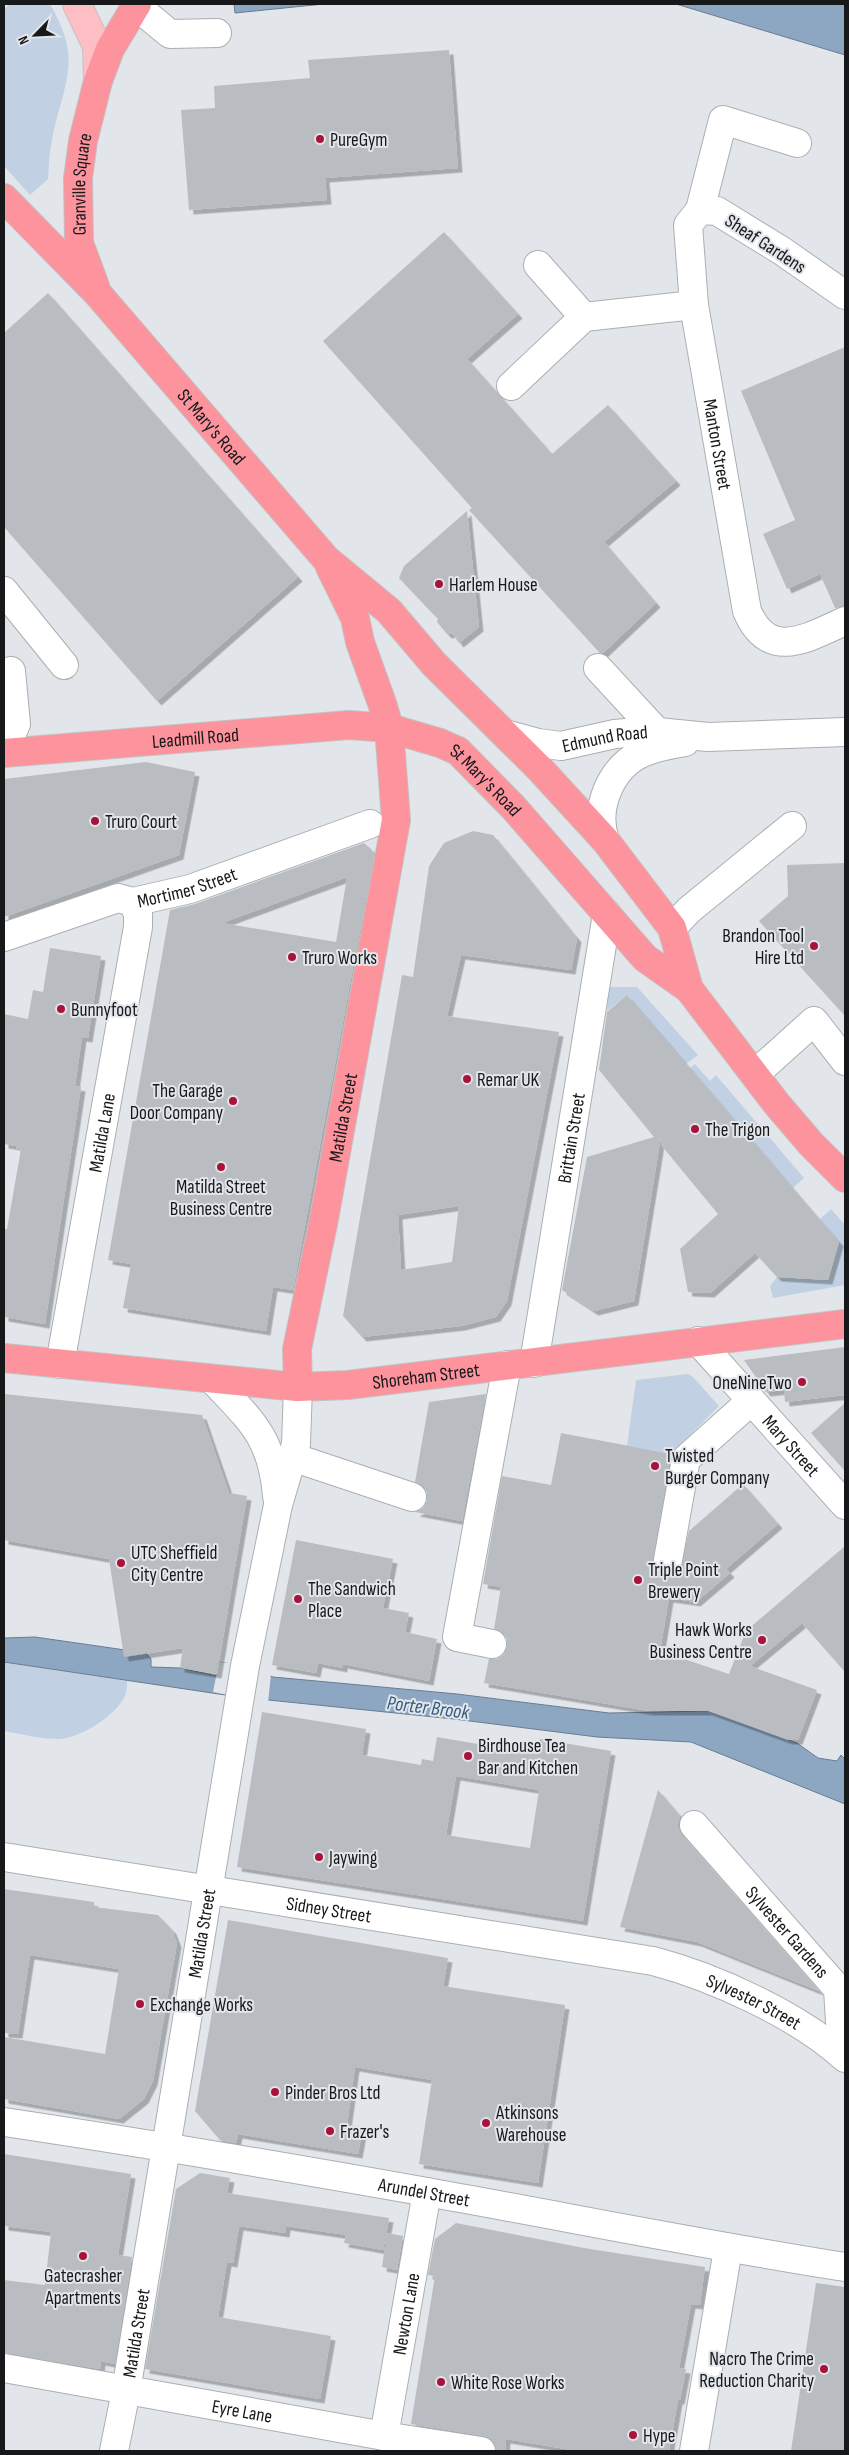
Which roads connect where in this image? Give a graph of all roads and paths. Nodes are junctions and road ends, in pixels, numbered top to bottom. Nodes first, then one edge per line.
1 (76, 4) edge
2 (137, 5) edge
3 (217, 33) dead end
4 (98, 81) junction
5 (797, 143) dead end
6 (4, 198) edge
7 (694, 217) junction
8 (538, 265) dead end
9 (98, 294) junction
10 (845, 295) edge
11 (694, 305) junction
12 (584, 317) junction
13 (511, 386) dead end
14 (326, 559) junction
15 (4, 592) edge
16 (845, 621) edge
17 (64, 665) dead end
18 (598, 668) dead end
19 (11, 671) dead end
20 (389, 728) junction
21 (657, 732) junction
22 (845, 732) edge
23 (505, 734) junction
24 (708, 737) junction
25 (4, 752) edge
26 (370, 824) dead end
27 (792, 826) dead end
28 (605, 840) junction
29 (133, 902) junction
30 (607, 914) junction
31 (672, 928) junction
32 (4, 937) edge
33 (689, 988) junction
34 (845, 1061) edge
35 (755, 1074) junction
36 (843, 1171) edge
37 (845, 1324) edge
38 (698, 1341) junction
39 (4, 1358) edge
40 (534, 1363) junction
41 (60, 1364) junction
42 (507, 1365) junction
43 (212, 1379) junction
44 (298, 1387) junction
45 (751, 1401) junction
46 (292, 1457) junction
47 (412, 1497) dead end
48 (278, 1505) junction
49 (845, 1505) edge
50 (668, 1560) dead end
51 (492, 1644) dead end
52 (694, 1825) dead end
53 (4, 1856) edge
54 (208, 1891) junction
55 (653, 1962) joint
56 (844, 2056) edge
57 (4, 2122) edge
58 (166, 2146) junction
59 (427, 2192) junction
60 (728, 2249) junction
61 (845, 2267) edge
62 (4, 2368) edge
63 (126, 2391) junction
64 (384, 2436) junction
65 (114, 2451) edge
66 (481, 2451) edge
67 (694, 2451) edge

1 - 4 main road, Granville Square
2 - 3 street
2 - 4 highway
4 - 9 highway, Granville Square
5 - 7 street, Manton Street
6 - 9 highway, Granville Square
7 - 10 street, Sheaf Gardens
7 - 11 street, Manton Street
8 - 12 street
9 - 14 highway, St Mary's Road
11 - 12 street
11 - 16 street, Manton Street
12 - 13 street
14 - 20 highway, St Mary's Road
14 - 23 highway, St Mary's Road
15 - 17 street
18 - 21 street
19 - 25 street
20 - 25 highway, Leadmill Road
20 - 30 highway, St Mary's Road
20 - 44 highway, Matilda Street
21 - 23 street, Edmund Road
21 - 24 street, Edmund Road
22 - 24 street, Edmund Road
23 - 28 highway, St Mary's Road
24 - 28 street, Edmund Road
26 - 29 street, Mortimer Street
27 - 31 street
28 - 31 highway, St Mary's Road
29 - 32 street, Mortimer Street
29 - 41 street, Matilda Lane
30 - 33 highway, St Mary's Road
30 - 40 street, Brittain Street
31 - 33 highway, St Mary's Road
33 - 35 highway, St Mary's Road
34 - 35 street
35 - 36 highway, St Mary's Road
37 - 38 highway, Shoreham Street
38 - 40 highway, Shoreham Street
38 - 45 street, Mary Street
39 - 41 highway, Shoreham Street
40 - 42 highway, Shoreham Street
41 - 43 highway, Shoreham Street
42 - 44 highway, Shoreham Street
42 - 51 street
43 - 44 highway, Shoreham Street
43 - 48 street, Matilda Street
44 - 46 street, Matilda Street
45 - 49 street, Mary Street
45 - 50 street
46 - 47 street
46 - 48 street, Matilda Street
48 - 54 street, Matilda Street
52 - 56 street, Sylvester Gardens
53 - 54 street, Sidney Street
54 - 55 street, Sidney Street
54 - 58 street, Matilda Street
55 - 56 street, Sylvester Street
57 - 58 street, Arundel Street
58 - 59 street, Arundel Street
58 - 63 street, Matilda Street
59 - 60 street, Arundel Street
59 - 64 street, Newton Lane
60 - 61 street, Arundel Street
60 - 67 street
62 - 63 street, Eyre Lane
63 - 64 street, Eyre Lane
63 - 65 street, Matilda Street
64 - 66 street, Eyre Lane

